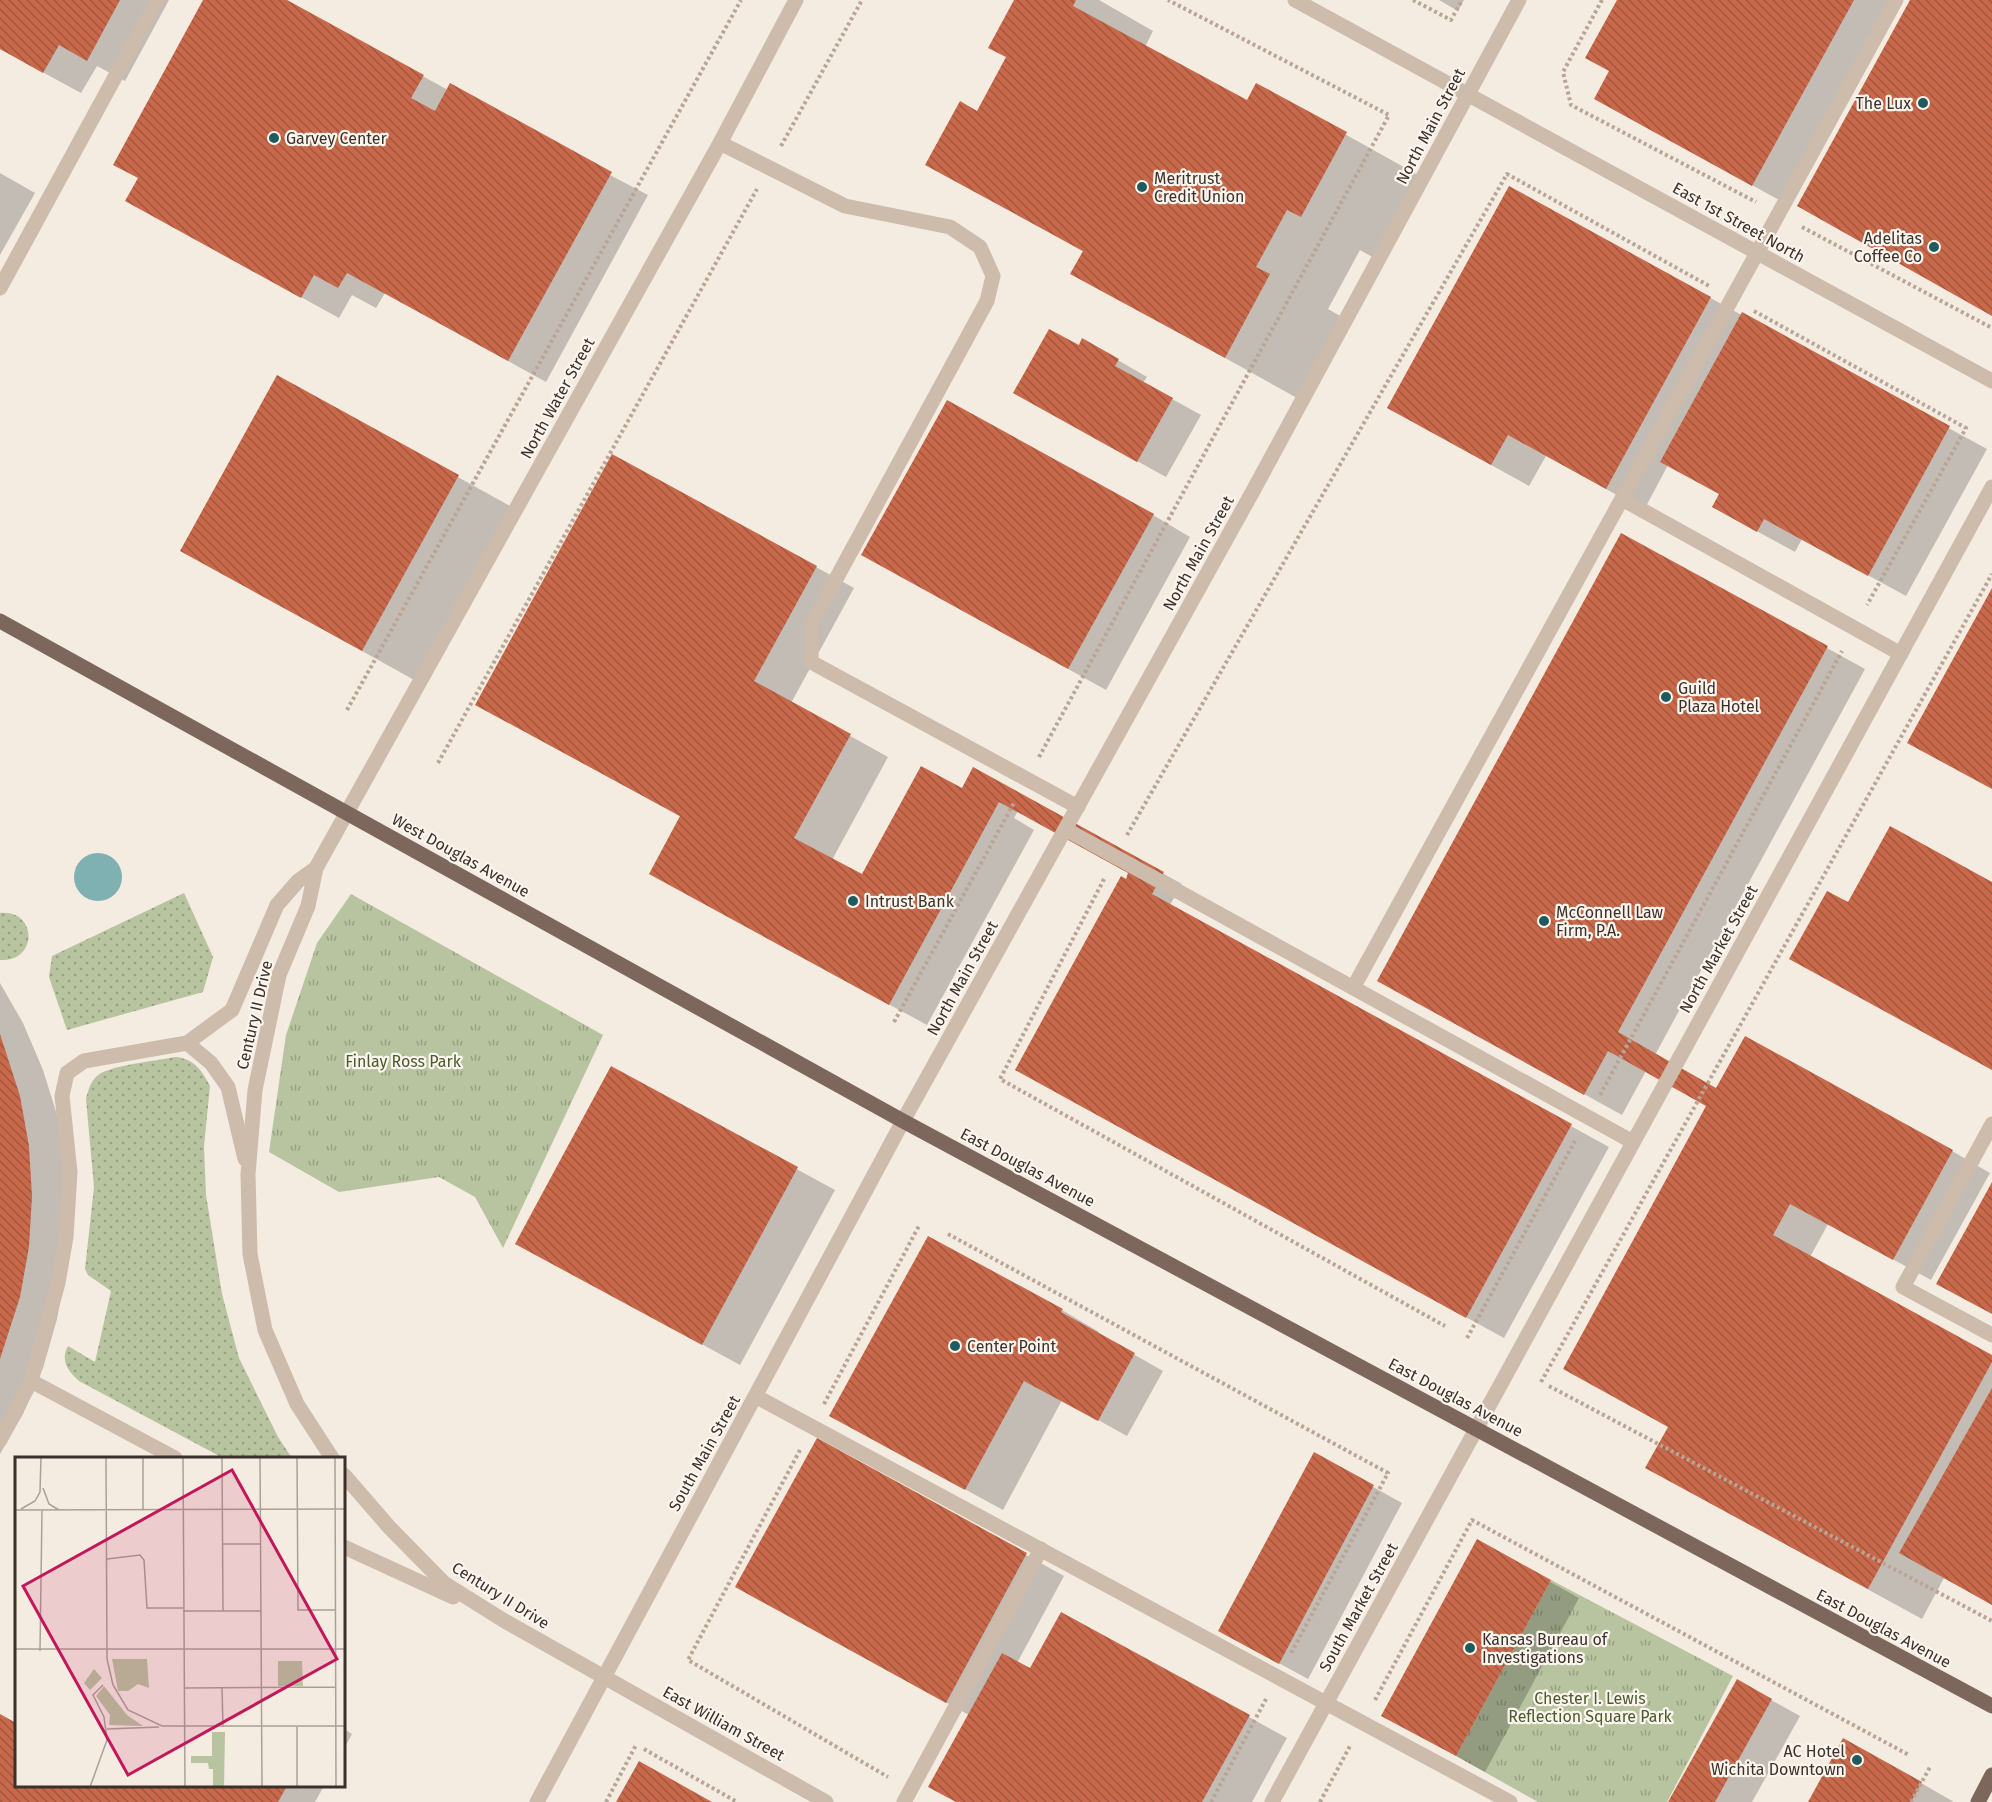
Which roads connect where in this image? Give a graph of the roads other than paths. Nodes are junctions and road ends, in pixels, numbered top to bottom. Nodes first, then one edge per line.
1 (157, 0) edge
2 (796, 0) edge
3 (1295, 0) edge
4 (1520, 0) edge
5 (1896, 0) edge
6 (1468, 93) junction
7 (720, 143) junction
8 (1757, 253) junction
9 (0, 288) edge
10 (1992, 381) edge
11 (1992, 487) edge
12 (1622, 499) junction
13 (0, 621) edge
14 (1901, 654) junction
15 (1078, 807) junction
16 (346, 812) junction
17 (1065, 830) junction
18 (316, 868) junction
19 (1353, 988) junction
20 (187, 1043) junction
21 (903, 1121) junction
22 (1992, 1124) edge
23 (1633, 1142) junction
24 (248, 1174) junction
25 (1992, 1335) edge
26 (31, 1381) junction
27 (755, 1396) junction
28 (1477, 1429) junction
29 (0, 1440) edge
30 (173, 1457) edge
31 (331, 1457) edge
32 (345, 1476) edge
33 (345, 1547) edge
34 (1041, 1549) junction
35 (502, 1620) junction
36 (603, 1676) junction
37 (1327, 1702) junction
38 (1992, 1706) edge
39 (1992, 1775) edge
40 (907, 1796) edge
41 (537, 1802) edge
42 (826, 1802) edge
43 (1272, 1802) edge
44 (1510, 1802) edge
45 (1978, 1802) edge

1 - 9 street
2 - 7 street, North Water Street
3 - 6 street, East 1st Street North
4 - 6 street, North Main Street
5 - 8 street
6 - 8 street, East 1st Street North
6 - 15 street, North Main Street
7 - 15 street
7 - 16 street, North Water Street
8 - 10 street, East 1st Street North
8 - 12 street
11 - 14 street, North Market Street
12 - 14 street
12 - 19 street
13 - 16 main road, West Douglas Avenue
14 - 23 street, North Market Street
15 - 17 street, North Main Street
16 - 18 street, Century II Drive
16 - 21 main road, West Douglas Avenue
17 - 19 street
17 - 21 street, North Main Street
18 - 20 street, Century II Drive
18 - 24 street, Century II Drive
19 - 23 street
20 - 24 street, Century II Drive
20 - 26 street
21 - 27 street, South Main Street
21 - 28 main road, East Douglas Avenue
22 - 25 street
23 - 28 street, North Market Street
24 - 31 street, Century II Drive
26 - 29 street
26 - 30 street
27 - 34 street
27 - 36 street, South Main Street
28 - 37 street, South Market Street
28 - 38 main road, East Douglas Avenue
32 - 35 street, Century II Drive
33 - 35 street
34 - 37 street
34 - 40 street
35 - 36 street, Century II Drive
36 - 41 street, South Main Street
36 - 42 street, East William Street
37 - 43 street, South Market Street
37 - 44 street
39 - 45 main road

